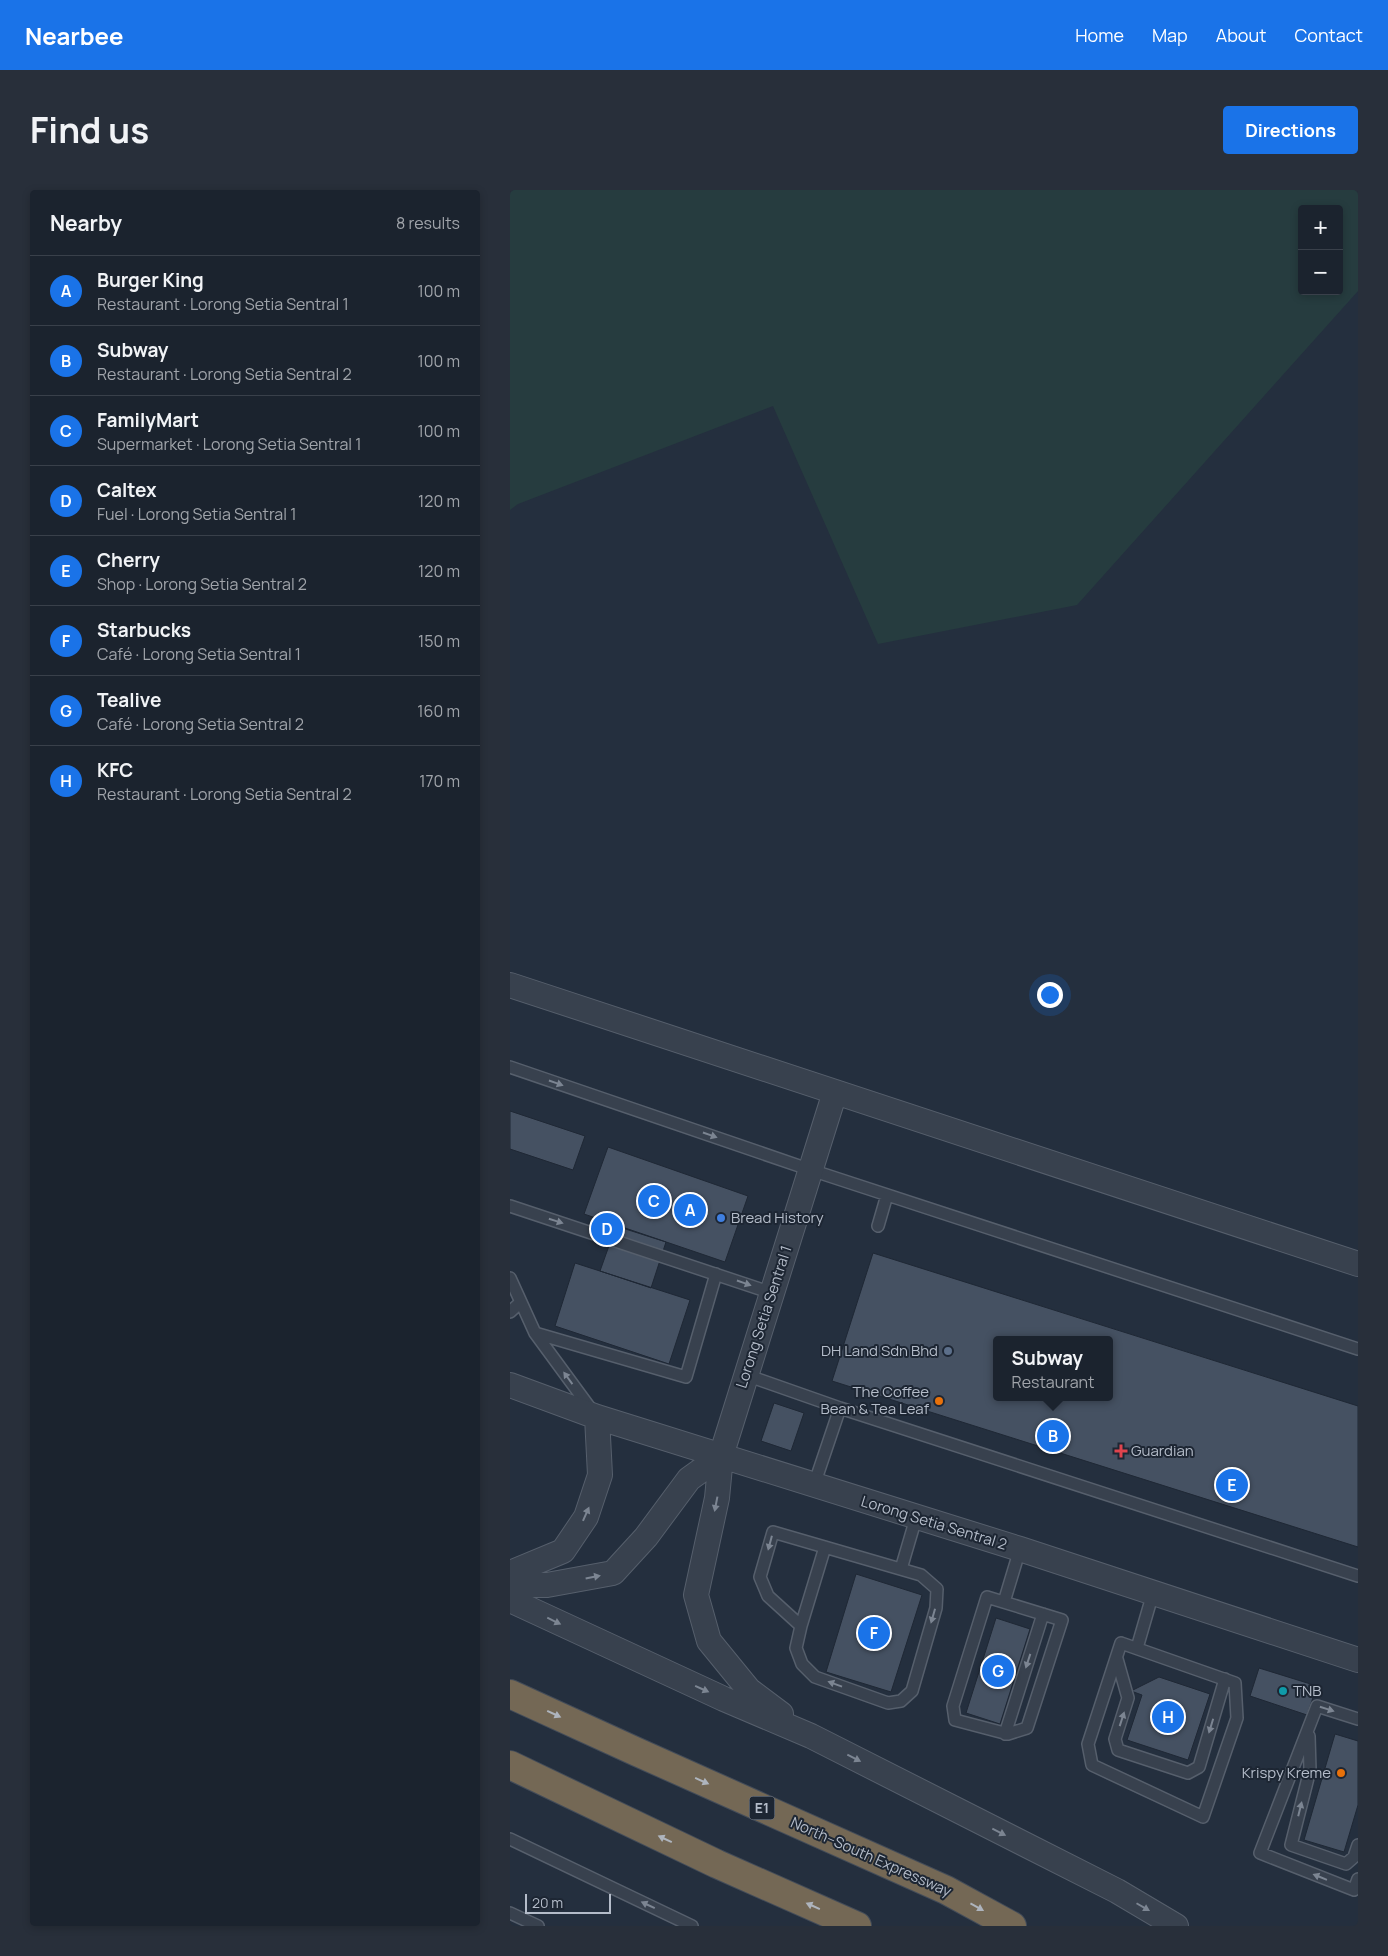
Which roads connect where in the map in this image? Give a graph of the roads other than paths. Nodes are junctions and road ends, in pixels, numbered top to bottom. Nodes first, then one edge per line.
1 (510, 985) edge
2 (510, 1067) edge
3 (836, 1092) junction
4 (811, 1170) junction
5 (887, 1195) junction
6 (510, 1206) edge
7 (878, 1226) dead end
8 (1358, 1264) edge
9 (716, 1274) junction
10 (510, 1278) edge
11 (772, 1293) junction
12 (522, 1302) junction
13 (510, 1312) edge
14 (536, 1333) junction
15 (1358, 1349) edge
16 (746, 1375) junction
17 (510, 1385) edge
18 (840, 1408) junction
19 (597, 1417) junction
20 (721, 1456) junction
21 (814, 1486) junction
22 (916, 1518) junction
23 (825, 1547) junction
24 (1020, 1549) junction
25 (901, 1569) junction
26 (510, 1572) edge
27 (1358, 1576) edge
28 (510, 1585) edge
29 (1153, 1593) junction
30 (510, 1600) edge
31 (1004, 1602) junction
32 (1043, 1614) junction
33 (801, 1626) junction
34 (1137, 1648) junction
35 (1116, 1659) junction
36 (1358, 1660) edge
37 (1225, 1679) junction
38 (510, 1694) edge
39 (1358, 1719) edge
40 (1309, 1730) junction
41 (1005, 1734) junction
42 (811, 1736) junction
43 (510, 1765) edge
44 (510, 1840) edge
45 (1358, 1845) edge
46 (1358, 1879) edge
47 (510, 1913) edge
48 (538, 1926) edge
49 (692, 1926) edge
50 (857, 1926) edge
51 (1012, 1926) edge
52 (1176, 1926) edge

1 - 3 street
2 -> 4 lane
3 - 4 street, Lorong Setia Sentral 1
3 - 8 street
4 - 5 lane
4 - 11 street, Lorong Setia Sentral 1
5 - 7 lane
5 - 15 lane
6 -> 9 lane
9 -> 11 lane
9 - 14 lane
10 - 12 lane
11 - 16 street, Lorong Setia Sentral 1
12 - 13 lane
12 - 14 lane
19 -> 14 lane
16 - 18 lane
16 - 20 street, Lorong Setia Sentral 1
17 - 19 street, Lorong Setia Sentral 2
18 - 21 lane
18 - 27 lane
19 - 20 street, Lorong Setia Sentral 2
26 -> 19 street
20 - 21 street, Lorong Setia Sentral 2
28 -> 20 street
20 -> 42 street, Lorong Setia Sentral 1
21 - 22 street, Lorong Setia Sentral 2
22 - 24 street, Lorong Setia Sentral 2
22 - 25 lane
23 - 25 lane
23 - 33 lane
23 -> 33 lane
24 - 29 street, Lorong Setia Sentral 2
24 - 31 lane
25 -> 33 lane
29 - 34 lane
29 - 36 street, Lorong Setia Sentral 2
30 -> 42 street
31 - 32 lane
31 - 41 lane
32 -> 41 lane
32 - 41 lane
34 - 35 lane
34 - 37 lane
37 -> 35 lane
35 - 37 lane
38 -> 51 highway, North–South Expressway / E1
40 -> 39 lane
45 -> 40 lane
46 -> 40 lane
42 -> 52 street
50 -> 43 highway
49 -> 44 lane
47 - 48 lane

